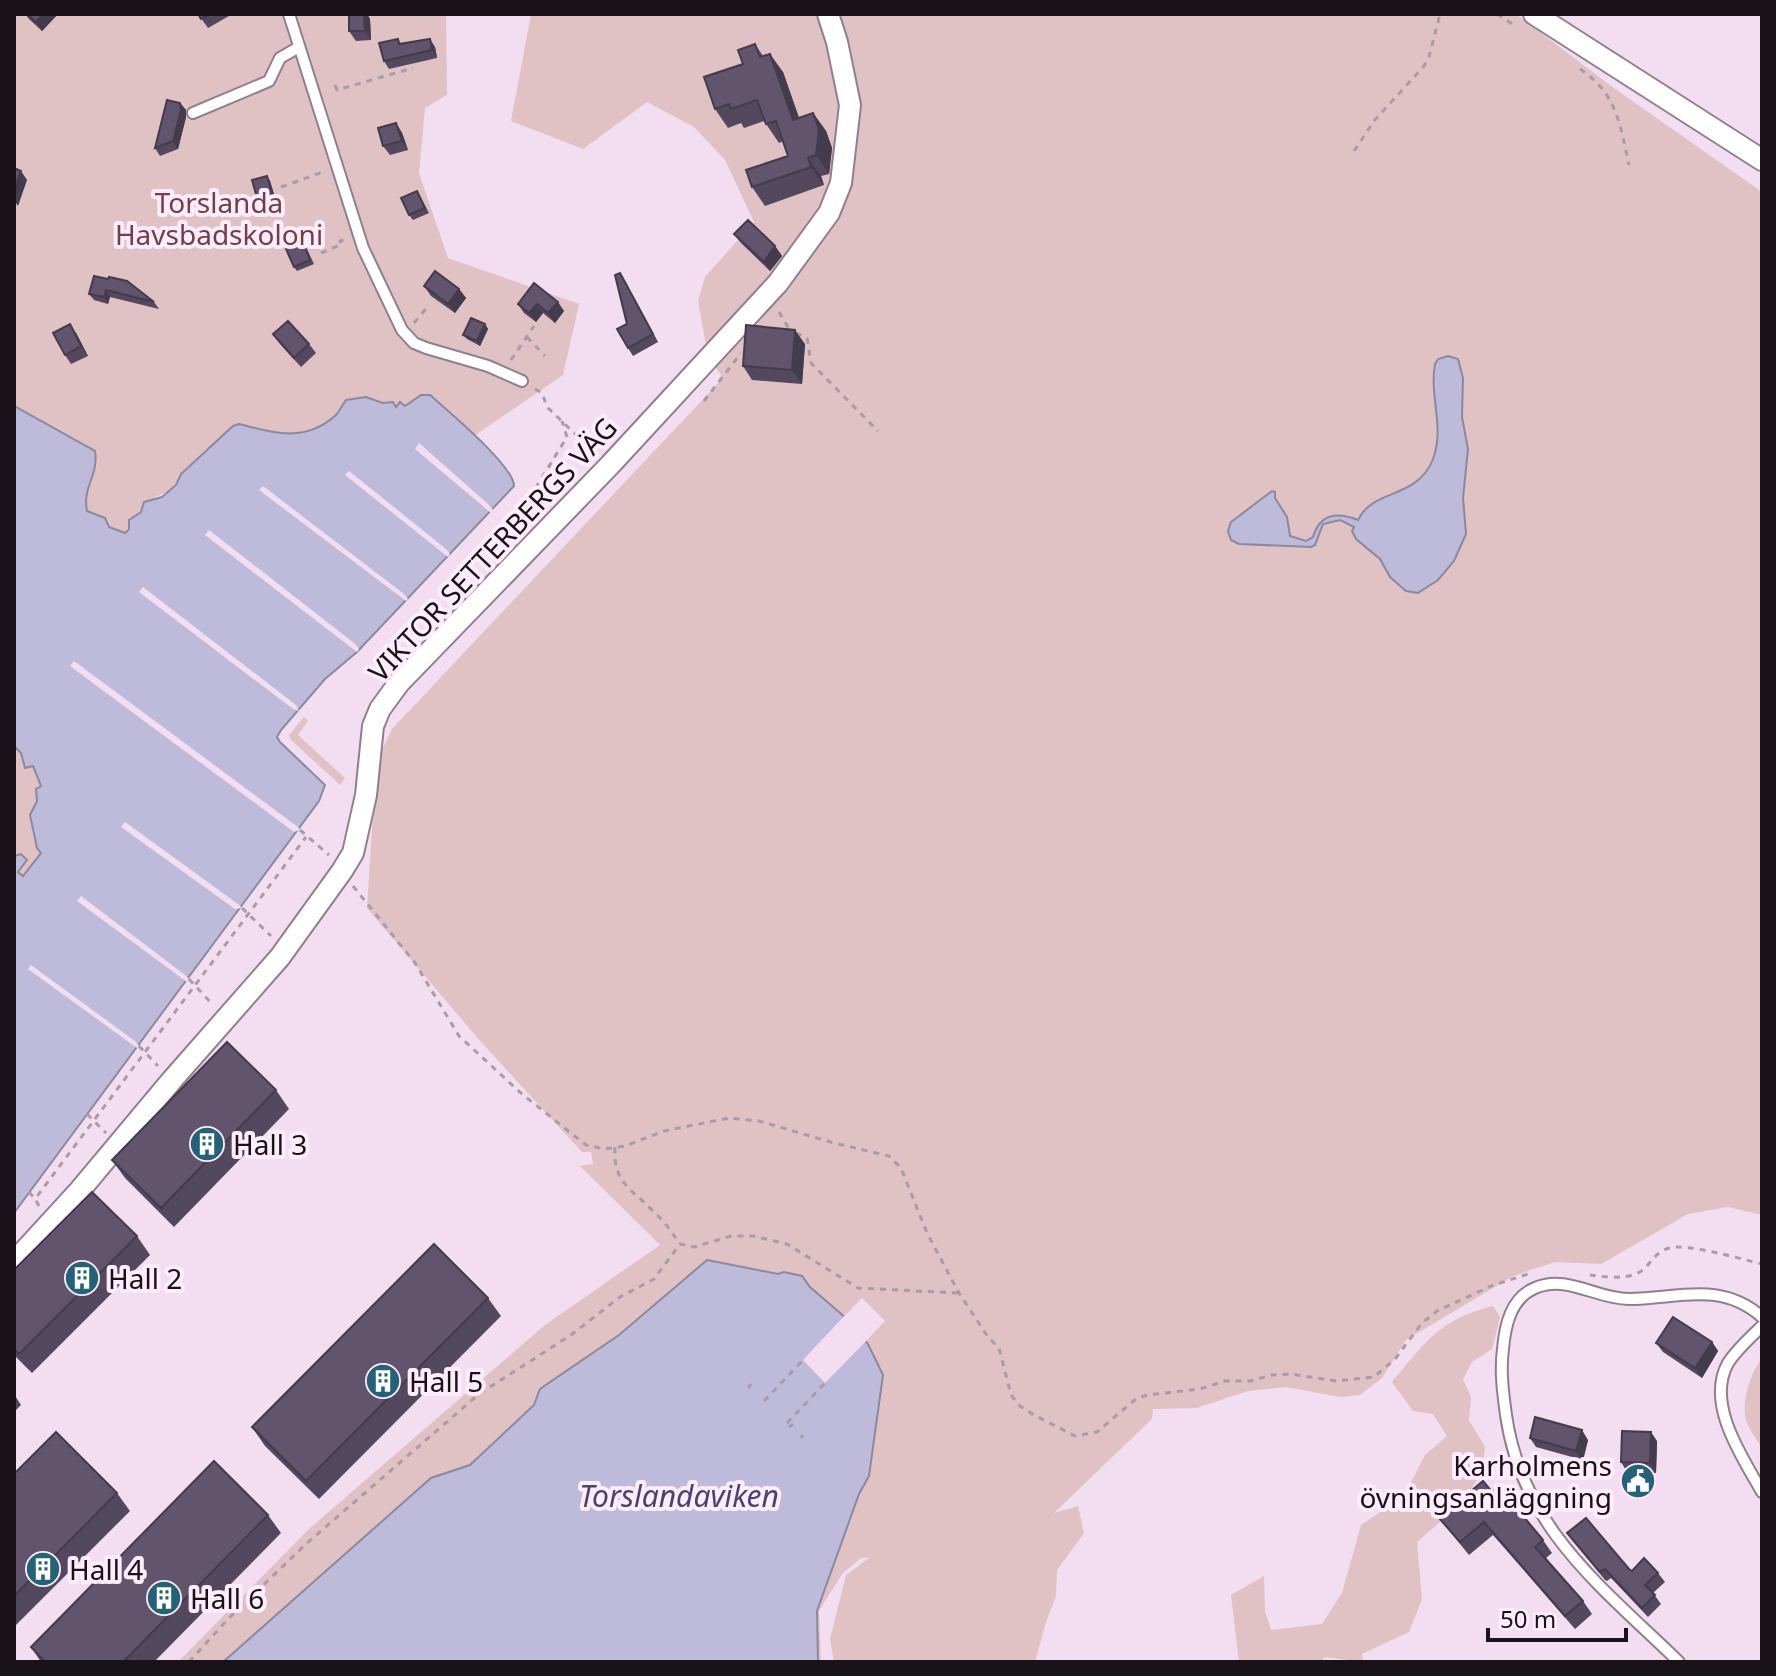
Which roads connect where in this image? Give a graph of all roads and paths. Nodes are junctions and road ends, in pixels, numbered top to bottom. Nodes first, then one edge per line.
1 (289, 14) edge
2 (828, 14) edge
3 (1440, 14) edge
4 (1497, 14) edge
5 (1531, 24) edge
6 (299, 47) junction
7 (1570, 61) dead end
8 (413, 68) dead end
9 (335, 85) dead end
10 (193, 113) dead end
11 (1354, 151) dead end
12 (1762, 160) edge
13 (1629, 165) dead end
14 (338, 167) junction
15 (281, 187) dead end
16 (359, 234) junction
17 (321, 253) dead end
18 (773, 289) junction
19 (429, 305) dead end
20 (534, 326) dead end
21 (405, 334) junction
22 (527, 337) junction
23 (545, 356) dead end
24 (502, 373) junction
25 (522, 381) joint
26 (562, 421) junction
27 (878, 431) dead end
28 (610, 465) junction
29 (515, 539) dead end
30 (300, 830) dead end
31 (306, 837) junction
32 (342, 871) junction
33 (242, 908) dead end
34 (248, 914) junction
35 (286, 949) junction
36 (189, 979) dead end
37 (194, 986) junction
38 (225, 1018) junction
39 (139, 1046) dead end
40 (145, 1052) junction
41 (172, 1080) junction
42 (87, 1114) dead end
43 (93, 1121) junction
44 (117, 1143) junction
45 (615, 1147) junction
46 (29, 1192) dead end
47 (35, 1199) junction
48 (49, 1222) junction
49 (680, 1244) junction
50 (14, 1262) edge
51 (1762, 1264) edge
52 (1532, 1273) dead end
53 (1578, 1273) dead end
54 (959, 1293) junction
55 (1762, 1317) edge
56 (1762, 1326) edge
57 (803, 1360) dead end
58 (825, 1383) dead end
59 (764, 1401) dead end
60 (790, 1424) dead end
61 (1762, 1492) edge
62 (189, 1662) edge
63 (1679, 1662) edge

1 - 6 lane
2 - 18 street, VIKTOR SETTERBERGS VÄG
3 - 11 path
4 - 5 path
5 - 12 street
6 - 10 lane
6 - 14 lane
7 - 13 path
8 - 9 path
14 - 15 path
14 - 16 lane
16 - 17 path
16 - 21 lane
18 - 27 path
18 - 28 street, VIKTOR SETTERBERGS VÄG
19 - 21 path
20 - 22 path
21 - 24 lane
22 - 23 path
22 - 24 path
24 - 25 lane
25 - 26 path
26 - 28 path
26 - 29 path
28 - 32 street, VIKTOR SETTERBERGS VÄG
30 - 31 path
31 - 32 path
31 - 34 path
32 - 35 street, VIKTOR SETTERBERGS VÄG
32 - 45 path
33 - 34 path
34 - 35 path
34 - 37 path
35 - 38 street, VIKTOR SETTERBERGS VÄG
36 - 37 path
37 - 38 path
37 - 40 path
38 - 41 street, VIKTOR SETTERBERGS VÄG
39 - 40 path
40 - 41 path
40 - 43 path
41 - 44 street, VIKTOR SETTERBERGS VÄG
42 - 43 path
43 - 44 path
43 - 47 path
44 - 48 street, VIKTOR SETTERBERGS VÄG
45 - 49 path
45 - 54 path
46 - 47 path
47 - 48 path
48 - 50 street, VIKTOR SETTERBERGS VÄG
49 - 54 path
49 - 62 path
51 - 53 path
52 - 54 path
55 - 63 lane
56 - 61 lane
57 - 59 path
58 - 60 path

